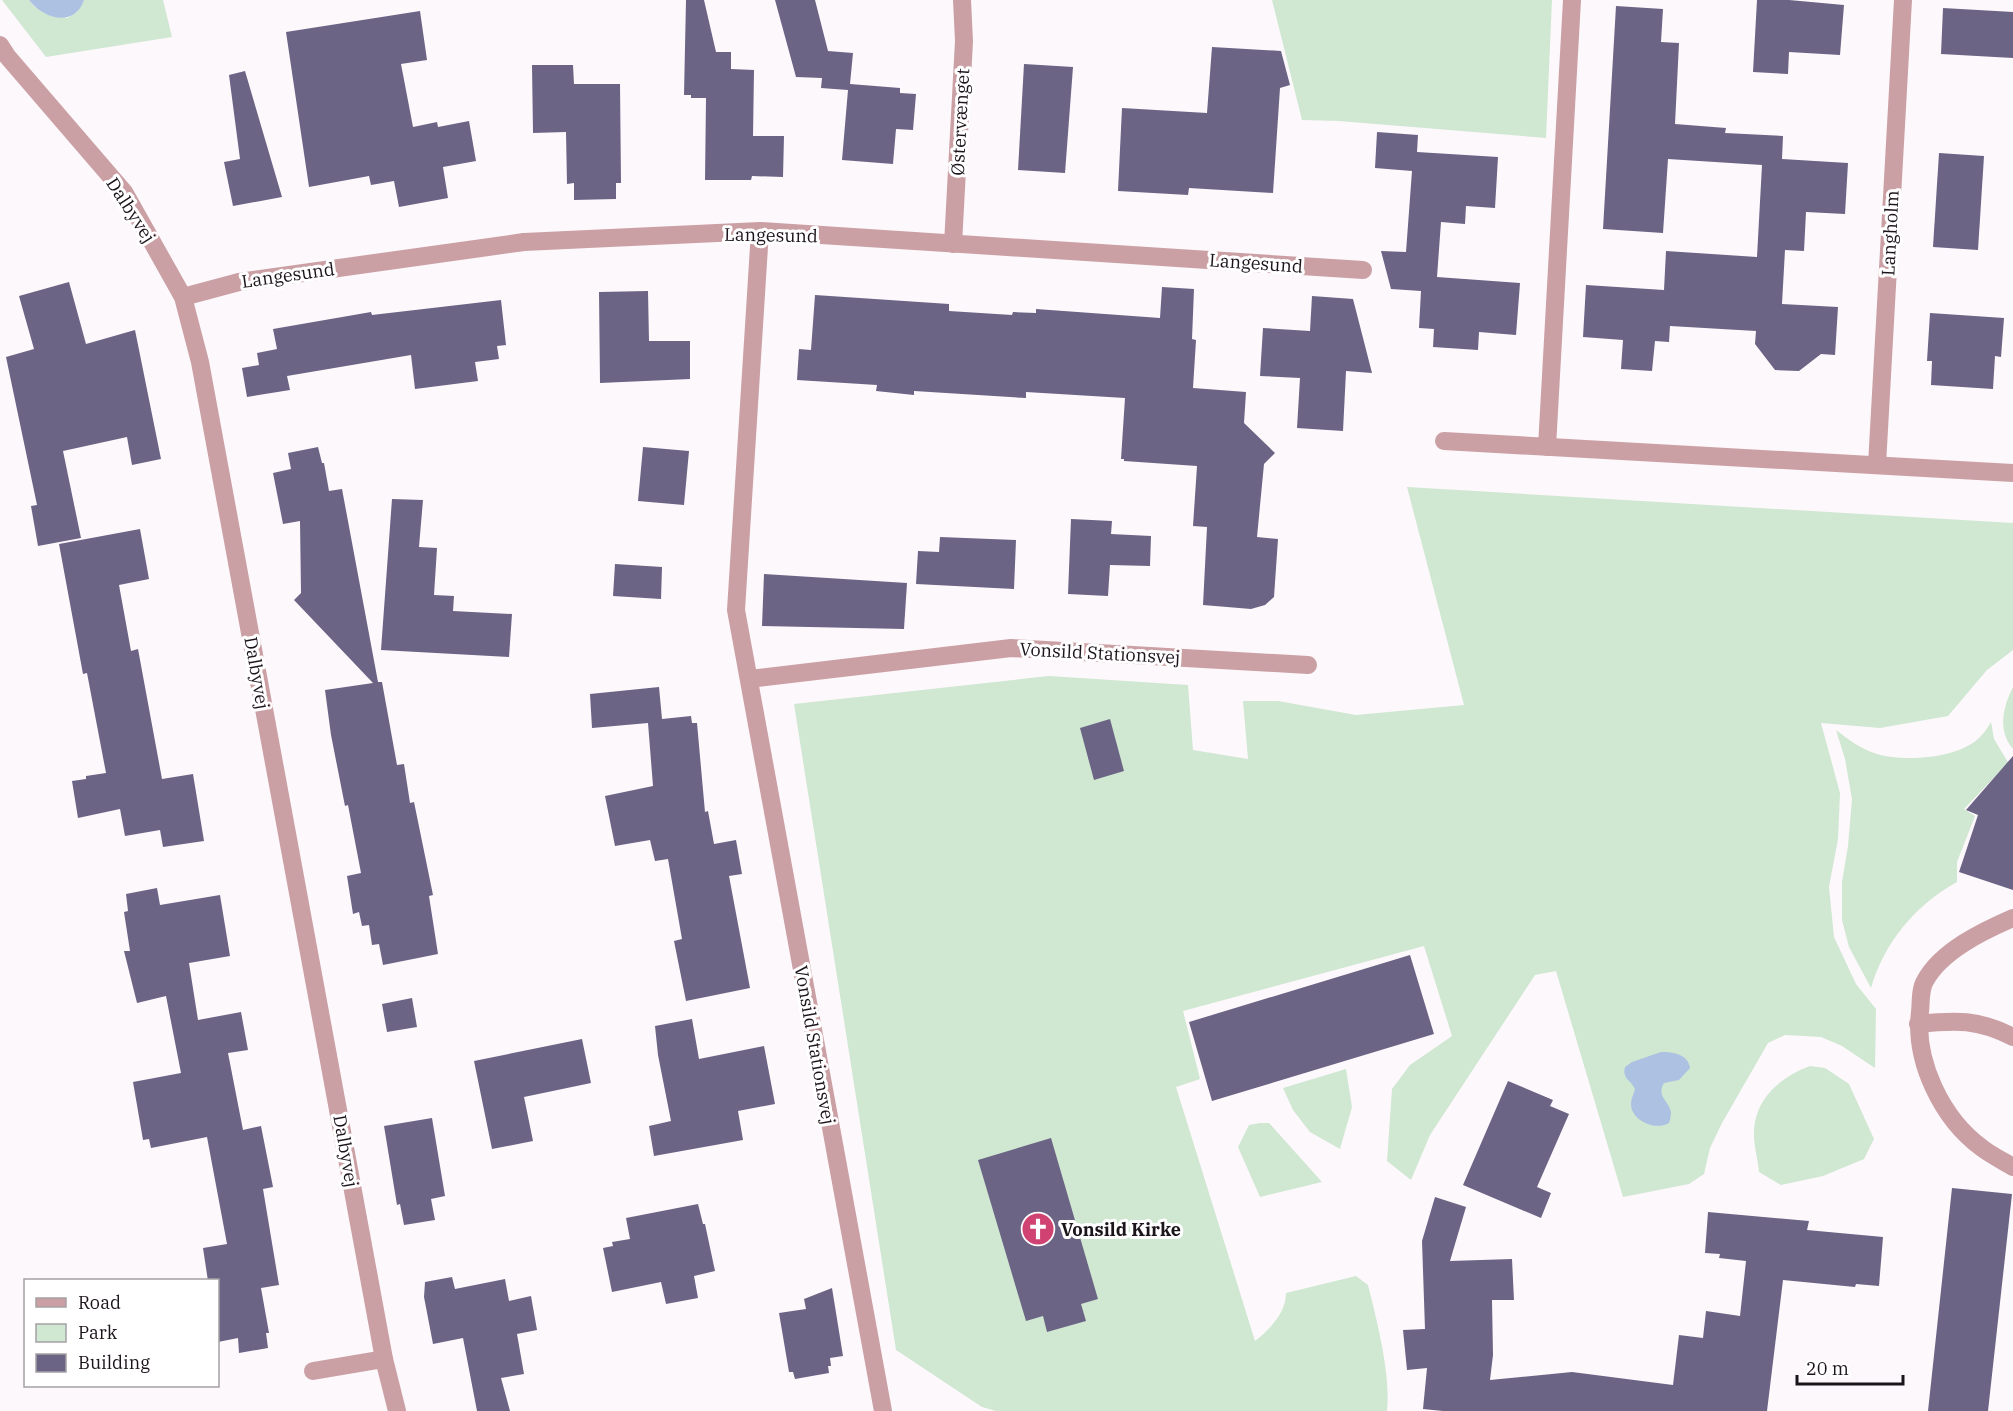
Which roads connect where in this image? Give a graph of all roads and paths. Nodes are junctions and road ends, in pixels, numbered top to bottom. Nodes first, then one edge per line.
1 (962, 0) edge
2 (1572, 0) edge
3 (1903, 0) edge
4 (0, 45) edge
5 (760, 231) junction
6 (953, 244) junction
7 (1364, 270) dead end
8 (183, 297) junction
9 (1444, 441) dead end
10 (1547, 447) junction
11 (1877, 465) junction
12 (2013, 473) edge
13 (1308, 665) dead end
14 (749, 679) junction
15 (2013, 918) edge
16 (1918, 1024) junction
17 (2013, 1037) edge
18 (2013, 1167) edge
19 (384, 1359) junction
20 (313, 1371) dead end
21 (397, 1411) edge
22 (883, 1411) edge

1 - 6 street, Østervænget
2 - 10 street
3 - 11 street, Langholm
4 - 8 street, Dalbyvej
5 - 6 street, Langesund
5 - 8 street, Langesund
5 - 14 street, Vonsild Stationsvej
6 - 7 street, Langesund
8 - 19 street, Dalbyvej
9 - 10 street
10 - 11 street
11 - 12 street
13 - 14 street, Vonsild Stationsvej
14 - 22 street, Vonsild Stationsvej
15 - 16 street
16 - 17 street
16 - 18 street
19 - 20 street
19 - 21 street, Dalbyvej

